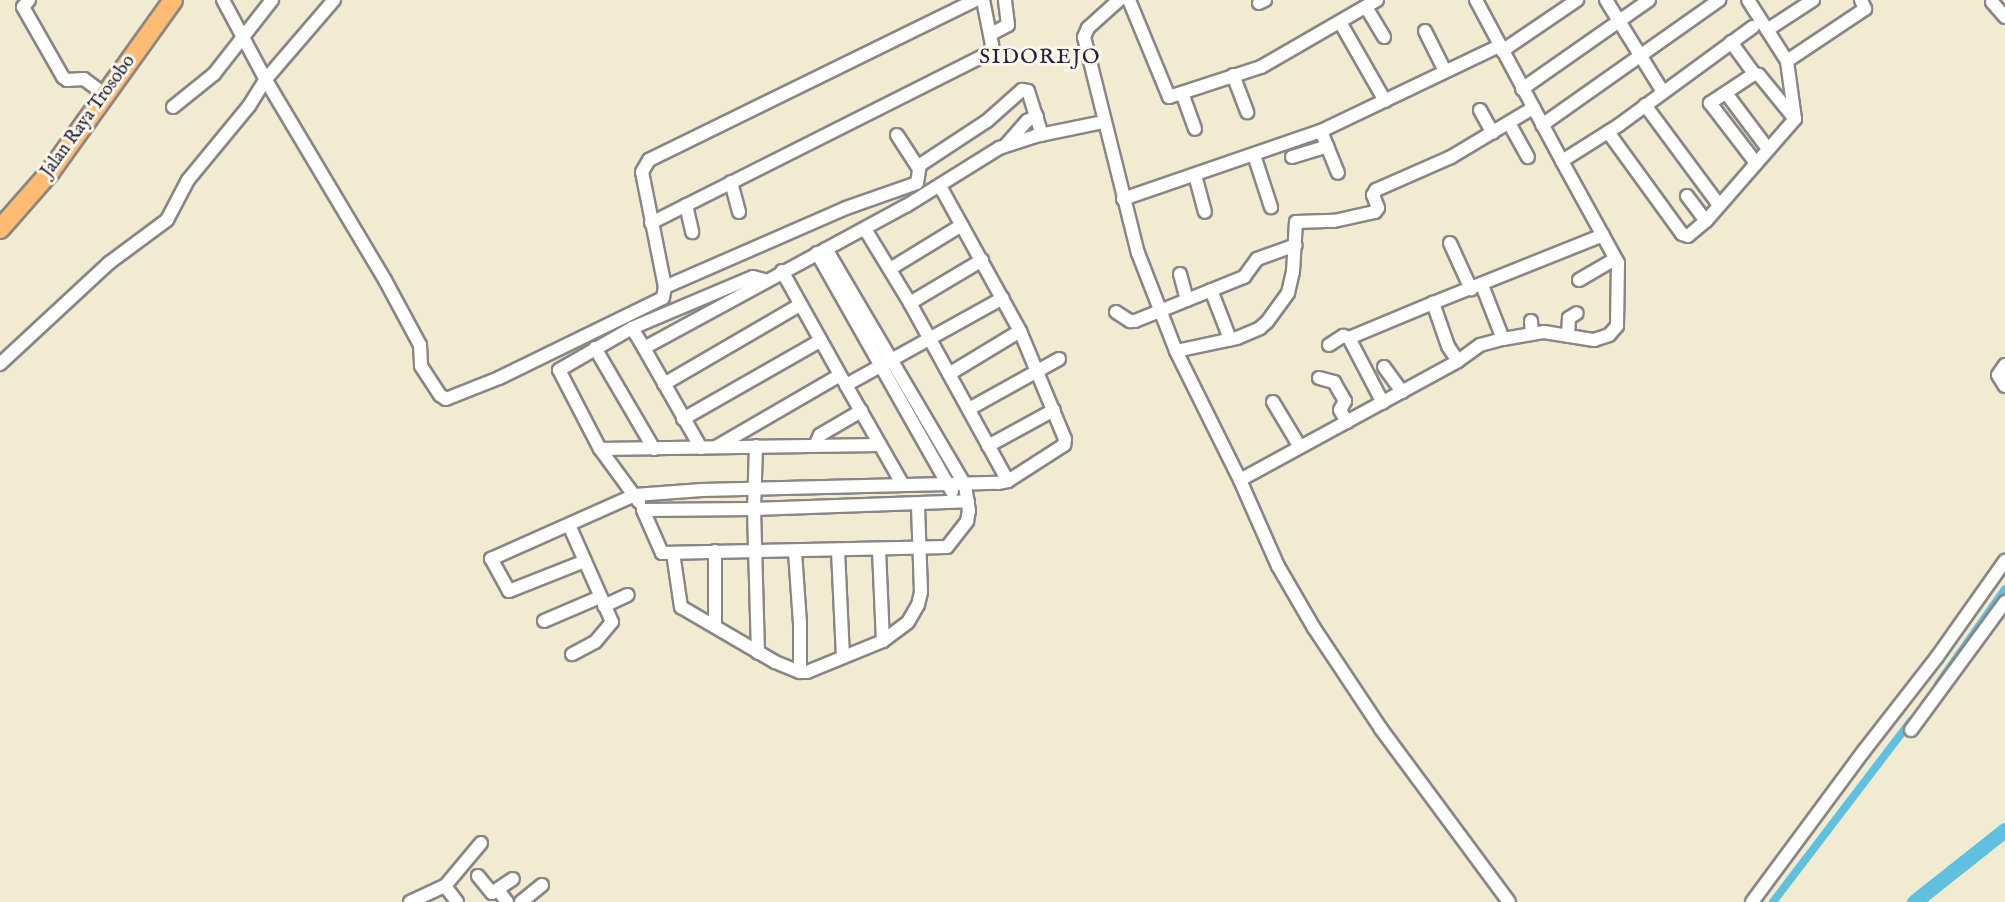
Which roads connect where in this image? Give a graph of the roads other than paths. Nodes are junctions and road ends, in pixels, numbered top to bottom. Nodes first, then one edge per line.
1 (29, 0) edge
2 (163, 0) edge
3 (173, 0) edge
4 (223, 0) edge
5 (272, 0) edge
6 (334, 0) edge
7 (945, 0) edge
8 (976, 0) edge
9 (983, 0) edge
10 (1005, 0) edge
11 (1119, 0) edge
12 (1129, 0) edge
13 (1577, 0) edge
14 (1606, 0) edge
15 (1613, 0) edge
16 (1649, 0) edge
17 (1719, 0) edge
18 (1748, 0) edge
19 (1813, 0) edge
20 (1861, 0) edge
21 (1480, 2) edge
22 (1992, 2) dead end
23 (1372, 3) edge
24 (949, 13) junction
25 (2005, 17) edge
26 (1622, 20) junction
27 (1340, 22) junction
28 (1753, 27) dead end
29 (1767, 30) junction
30 (1425, 31) dead end
31 (991, 34) junction
32 (243, 35) junction
33 (1384, 37) dead end
34 (1731, 42) junction
35 (1500, 49) junction
36 (1643, 55) junction
37 (1787, 61) junction
38 (1444, 71) junction
39 (1754, 74) junction
40 (1233, 75) junction
41 (267, 83) junction
42 (1791, 83) junction
43 (95, 87) junction
44 (1769, 88) junction
45 (1522, 89) junction
46 (1665, 90) junction
47 (1182, 93) junction
48 (1726, 93) junction
49 (1385, 101) junction
50 (1645, 105) junction
51 (173, 107) dead end
52 (1533, 108) junction
53 (1480, 110) dead end
54 (1247, 112) dead end
55 (1036, 116) junction
56 (1795, 119) junction
57 (1103, 122) junction
58 (1509, 123) junction
59 (1542, 125) junction
60 (1195, 129) dead end
61 (1321, 131) junction
62 (1608, 132) junction
63 (1493, 133) junction
64 (897, 135) dead end
65 (1042, 135) junction
66 (1006, 145) junction
67 (1327, 146) junction
68 (1768, 149) junction
69 (1254, 155) junction
70 (1292, 157) dead end
71 (1528, 157) dead end
72 (1562, 161) junction
73 (1756, 164) junction
74 (918, 167) junction
75 (1338, 173) dead end
76 (1195, 175) junction
77 (731, 182) junction
78 (917, 183) junction
79 (940, 186) junction
80 (922, 196) junction
81 (1687, 196) dead end
82 (1123, 199) junction
83 (686, 205) junction
84 (1719, 205) junction
85 (1271, 207) dead end
86 (739, 212) dead end
87 (1205, 212) dead end
88 (0, 217) edge
89 (1706, 221) junction
90 (651, 223) junction
91 (962, 225) junction
92 (0, 229) edge
93 (865, 229) junction
94 (692, 232) dead end
95 (1603, 235) junction
96 (1450, 243) dead end
97 (1296, 245) junction
98 (822, 251) junction
99 (1616, 259) junction
100 (982, 260) junction
101 (890, 269) junction
102 (782, 271) junction
103 (1180, 274) dead end
104 (764, 280) junction
105 (1579, 280) dead end
106 (665, 287) junction
107 (1476, 287) junction
108 (1211, 290) junction
109 (1003, 298) junction
110 (1187, 300) junction
111 (1435, 302) junction
112 (910, 303) junction
113 (800, 305) junction
114 (1159, 310) junction
115 (1116, 312) dead end
116 (1577, 313) dead end
117 (1531, 321) dead end
118 (632, 328) junction
119 (1020, 331) junction
120 (1532, 334) junction
121 (1568, 336) junction
122 (929, 338) junction
123 (1349, 338) junction
124 (1230, 339) junction
125 (1503, 339) junction
126 (820, 341) junction
127 (1329, 345) dead end
128 (595, 348) junction
129 (644, 348) junction
130 (1178, 353) junction
131 (1059, 359) dead end
132 (1460, 360) junction
133 (885, 362) junction
134 (0, 364) edge
135 (2005, 365) edge
136 (1384, 367) dead end
137 (1038, 371) junction
138 (949, 374) junction
139 (1319, 378) dead end
140 (843, 380) junction
141 (664, 384) junction
142 (2005, 386) edge
143 (1402, 392) junction
144 (1273, 402) dead end
145 (1383, 403) junction
146 (969, 409) junction
147 (1054, 410) junction
148 (861, 411) junction
149 (684, 419) junction
150 (1347, 422) junction
151 (880, 444) junction
152 (756, 446) junction
153 (815, 446) junction
154 (988, 446) junction
155 (715, 447) junction
156 (1300, 447) junction
157 (700, 448) junction
158 (600, 449) junction
159 (654, 449) junction
160 (1240, 480) junction
161 (1008, 481) junction
162 (965, 484) junction
163 (903, 485) junction
164 (951, 485) junction
165 (754, 490) junction
166 (968, 501) junction
167 (639, 502) junction
168 (954, 502) junction
169 (918, 504) junction
170 (754, 509) junction
171 (570, 529) junction
172 (918, 548) junction
173 (879, 550) junction
174 (715, 551) junction
175 (755, 551) junction
176 (838, 551) junction
177 (795, 552) junction
178 (673, 553) junction
179 (585, 561) junction
180 (2005, 561) edge
181 (628, 595) dead end
182 (602, 601) junction
183 (2005, 602) edge
184 (544, 621) dead end
185 (715, 626) junction
186 (1970, 632) junction
187 (883, 641) junction
188 (758, 653) junction
189 (572, 654) dead end
190 (843, 657) junction
191 (800, 672) junction
192 (1911, 730) dead end
193 (481, 843) dead end
194 (478, 876) dead end
195 (513, 879) dead end
196 (542, 885) dead end
197 (445, 886) junction
198 (498, 890) junction
199 (410, 902) edge
200 (457, 902) edge
201 (507, 902) edge
202 (521, 902) edge
203 (1509, 902) edge
204 (1752, 902) edge

1 - 43 street
2 - 43 highway, Jalan Raya Trosobo
3 - 92 highway, Jalan Raya Trosobo
4 - 32 street
5 - 32 street
6 - 41 street
7 - 24 street
8 - 24 street
9 - 31 street
10 - 31 street
11 - 57 street
12 - 47 street
13 - 35 street
14 - 26 street
15 - 26 street
16 - 26 street
17 - 36 street
18 - 29 street
19 - 29 street
20 - 37 street
21 - 35 street
22 - 25 street
23 - 27 street
23 - 33 street
24 - 90 street
26 - 36 street
26 - 45 street
27 - 40 street
27 - 49 street
28 - 34 street
29 - 37 street
30 - 38 street
31 - 77 street
32 - 41 street
32 - 51 street
34 - 39 street
34 - 46 street
35 - 38 street
35 - 45 street
36 - 46 street
36 - 59 street
37 - 42 street
38 - 49 street
39 - 44 street
39 - 48 street
40 - 47 street
40 - 54 street
41 - 106 street
41 - 134 street
42 - 44 street
42 - 56 street
43 - 88 highway, Jalan Raya Trosobo
44 - 56 street
45 - 52 street
46 - 50 street
47 - 60 street
48 - 68 street
48 - 73 street
49 - 61 street
50 - 62 street
50 - 84 street
52 - 58 street
52 - 59 street
53 - 63 street
55 - 65 street
55 - 66 street
55 - 74 street
56 - 68 street
57 - 65 street
57 - 82 street
58 - 63 street
58 - 71 street
59 - 72 street
61 - 67 street
61 - 69 street
62 - 72 street
62 - 89 street
63 - 97 street
64 - 74 street
65 - 66 street
66 - 79 street
67 - 70 street
67 - 75 street
68 - 73 street
69 - 76 street
69 - 85 street
72 - 95 street
73 - 84 street
74 - 78 street
76 - 82 street
76 - 87 street
77 - 83 street
77 - 86 street
78 - 80 street
78 - 106 street
79 - 80 street
79 - 91 street
80 - 93 street
81 - 89 street
82 - 114 street
83 - 90 street
83 - 94 street
84 - 89 street
90 - 106 street
91 - 100 street
91 - 101 street
93 - 98 street
93 - 101 street
95 - 99 street
95 - 107 street
96 - 107 street
97 - 108 street
97 - 124 street
98 - 102 street
98 - 133 street
99 - 105 street
99 - 121 street
100 - 109 street
100 - 112 street
101 - 112 street
102 - 104 street
102 - 113 street
103 - 110 street
104 - 118 street
104 - 129 street
107 - 111 street
107 - 125 street
108 - 110 street
108 - 124 street
109 - 119 street
109 - 122 street
110 - 114 street
111 - 123 street
111 - 132 street
112 - 122 street
113 - 126 street
113 - 141 street
114 - 115 street
114 - 130 street
116 - 121 street
117 - 120 street
118 - 128 street
118 - 129 street
119 - 137 street
119 - 138 street
120 - 121 street
120 - 125 street
122 - 133 street
122 - 138 street
123 - 127 street
123 - 145 street
124 - 130 street
125 - 132 street
126 - 140 street
126 - 149 street
128 - 158 street
128 - 159 street
129 - 141 street
130 - 160 street
131 - 137 street
132 - 143 street
133 - 140 street
133 - 162 street
133 - 164 street
135 - 142 street
136 - 143 street
137 - 146 street
137 - 147 street
138 - 146 street
139 - 150 street
140 - 148 street
140 - 155 street
141 - 149 street
143 - 145 street
144 - 156 street
145 - 150 street
146 - 154 street
147 - 154 street
147 - 161 street
148 - 151 street
148 - 153 street
149 - 157 street
150 - 156 street
151 - 153 street
151 - 163 street
152 - 153 street
152 - 155 street
152 - 165 street
154 - 161 street
155 - 157 street
156 - 160 street
157 - 159 street
158 - 159 street
158 - 167 street
160 - 203 street
161 - 162 street
162 - 164 street
162 - 166 street
163 - 164 street
163 - 165 street
164 - 168 street
165 - 167 street
165 - 170 street
166 - 168 street
166 - 172 street
167 - 170 street
167 - 171 street
167 - 178 street
168 - 169 street
169 - 170 street
169 - 172 street
170 - 175 street
171 - 179 street
171 - 179 street
172 - 173 street
172 - 187 street
173 - 176 street
173 - 187 street
174 - 175 street
174 - 178 street
174 - 185 street
175 - 177 street
175 - 188 street
176 - 177 street
176 - 190 street
177 - 191 street
178 - 185 street
179 - 182 street
180 - 186 street
181 - 182 street
182 - 184 street
182 - 189 street
183 - 186 street
185 - 188 street
186 - 192 street
186 - 204 street
187 - 190 street
188 - 191 street
190 - 191 street
193 - 197 street
194 - 198 street
195 - 198 street
196 - 202 street
197 - 199 street
197 - 200 street
198 - 201 street

